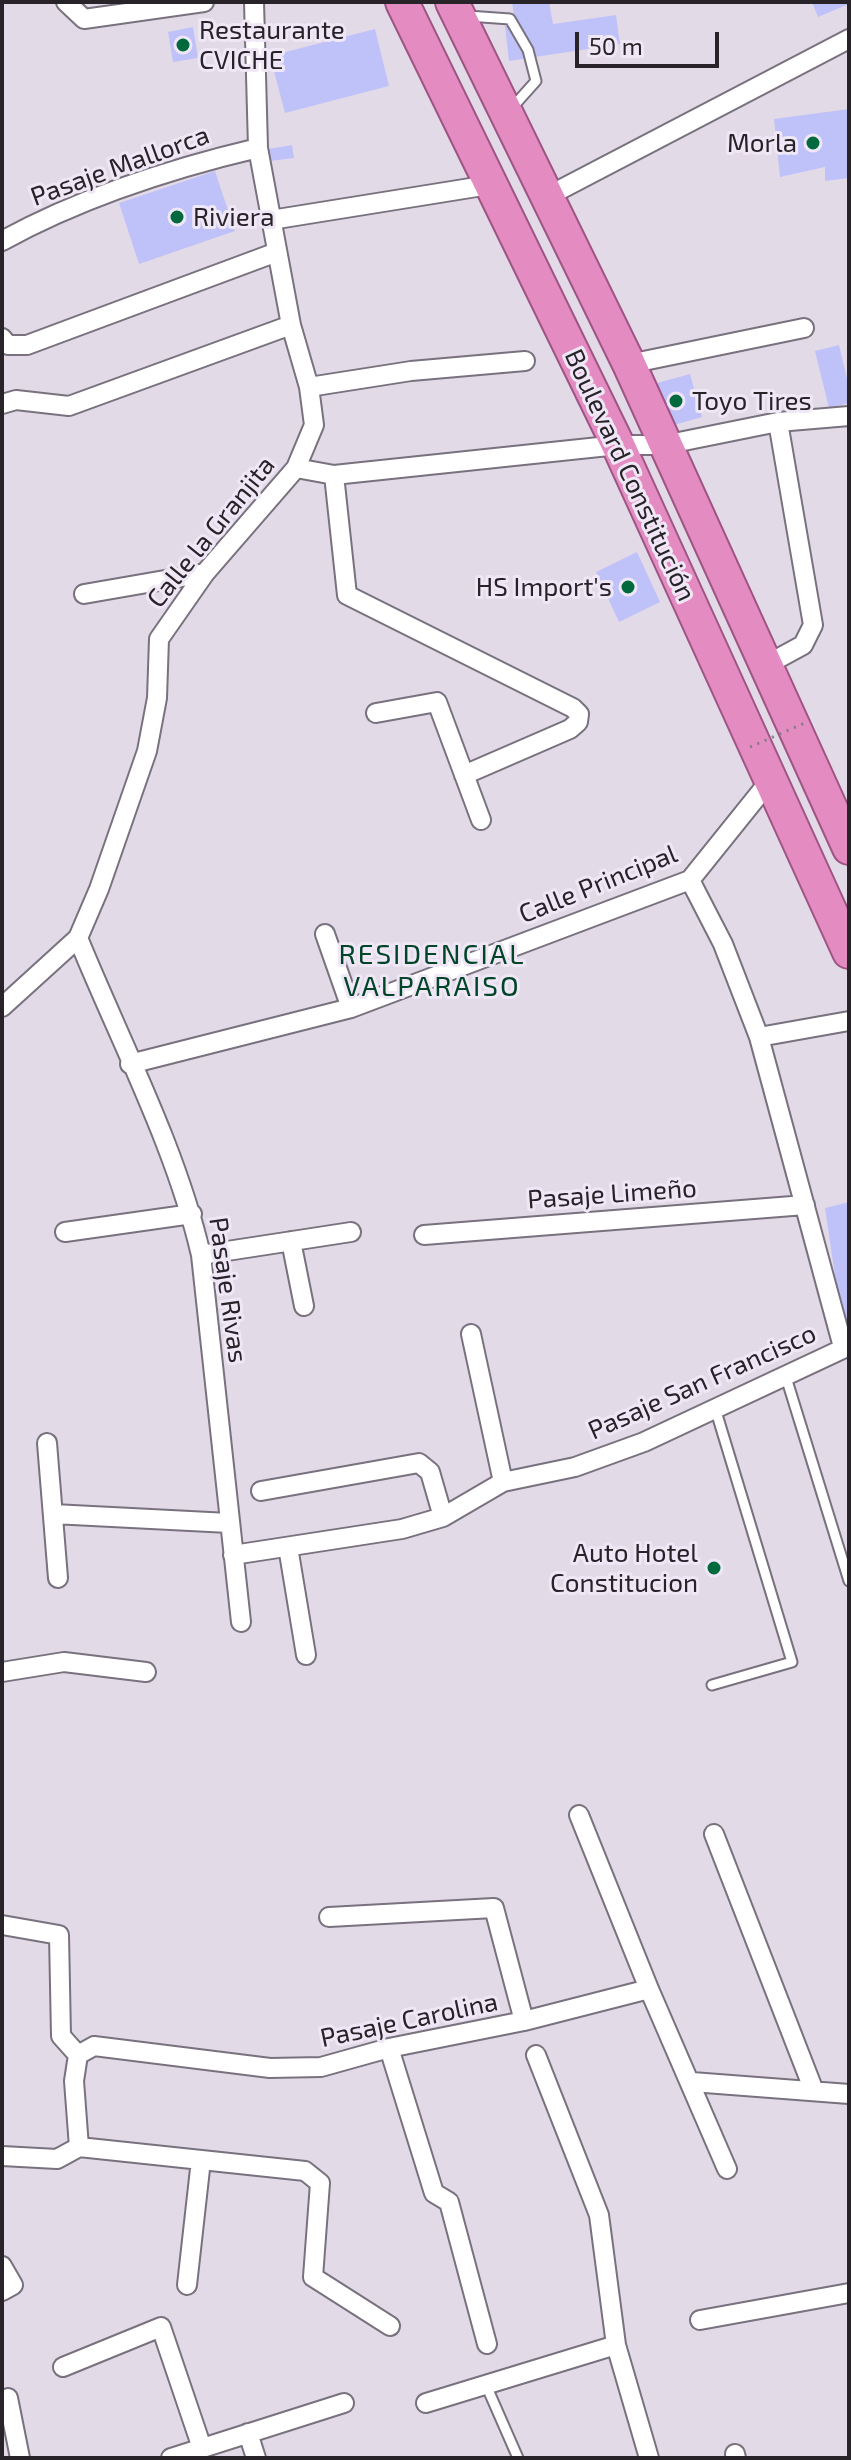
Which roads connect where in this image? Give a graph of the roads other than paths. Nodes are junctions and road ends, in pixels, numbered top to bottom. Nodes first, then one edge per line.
1 (66, 2) edge
2 (204, 2) edge
3 (254, 2) edge
4 (401, 3) edge
5 (455, 8) edge
6 (849, 39) edge
7 (508, 112) junction
8 (258, 148) junction
9 (489, 185) junction
10 (550, 195) junction
11 (271, 220) junction
12 (2, 241) edge
13 (277, 252) junction
14 (291, 325) junction
15 (804, 328) dead end
16 (2, 338) edge
17 (525, 361) dead end
18 (629, 364) junction
19 (309, 387) junction
20 (2, 404) edge
21 (849, 416) edge
22 (778, 422) junction
23 (618, 445) junction
24 (664, 445) junction
25 (296, 468) junction
26 (334, 475) junction
27 (205, 573) junction
28 (84, 594) dead end
29 (768, 664) junction
30 (376, 713) dead end
31 (464, 775) junction
32 (772, 778) junction
33 (481, 820) dead end
34 (849, 848) edge
35 (690, 880) junction
36 (325, 934) dead end
37 (78, 938) junction
38 (849, 952) edge
39 (2, 1007) edge
40 (351, 1008) junction
41 (849, 1021) edge
42 (759, 1037) junction
43 (130, 1064) junction
44 (805, 1205) junction
45 (192, 1214) junction
46 (65, 1232) dead end
47 (351, 1232) dead end
48 (424, 1235) dead end
49 (291, 1241) junction
50 (201, 1255) junction
51 (304, 1306) dead end
52 (471, 1334) dead end
53 (846, 1346) edge
54 (785, 1374) junction
55 (715, 1407) junction
56 (47, 1443) dead end
57 (503, 1482) junction
58 (261, 1491) dead end
59 (53, 1514) junction
60 (443, 1517) junction
61 (229, 1523) junction
62 (288, 1547) junction
63 (233, 1555) junction
64 (58, 1578) dead end
65 (849, 1581) edge
66 (241, 1622) dead end
67 (306, 1655) dead end
68 (2, 1672) edge
69 (146, 1672) dead end
70 (712, 1685) dead end
71 (579, 1815) dead end
72 (714, 1834) dead end
73 (329, 1917) dead end
74 (2, 1925) edge
75 (649, 1989) junction
76 (524, 2021) junction
77 (389, 2048) junction
78 (78, 2055) junction
79 (536, 2055) dead end
80 (692, 2082) junction
81 (814, 2091) junction
82 (849, 2094) edge
83 (79, 2147) junction
84 (2, 2156) edge
85 (201, 2160) junction
86 (727, 2169) dead end
87 (2, 2266) edge
88 (187, 2285) dead end
89 (7, 2288) edge
90 (849, 2295) edge
91 (700, 2320) dead end
92 (390, 2326) dead end
93 (487, 2344) dead end
94 (616, 2345) junction
95 (63, 2367) dead end
96 (486, 2385) junction
97 (8, 2398) dead end
98 (344, 2403) dead end
99 (426, 2403) dead end
100 (248, 2433) junction
101 (202, 2448) junction
102 (647, 2457) edge
103 (20, 2458) edge
104 (171, 2458) edge
105 (256, 2458) edge
106 (518, 2458) edge

1 - 2 street
3 - 8 street, Calle la Granjita
4 - 9 highway, Boulevard Constitución
5 - 7 highway, Boulevard Constitución
5 - 7 lane
6 - 10 street
7 - 10 highway, Boulevard Constitución
8 - 11 street, Calle la Granjita
8 - 12 street, Pasaje Mallorca
9 - 11 street
9 - 23 highway, Boulevard Constitución
10 - 18 highway, Boulevard Constitución
11 - 13 street, Calle la Granjita
13 - 14 street, Calle la Granjita
13 - 16 street
14 - 19 street, Calle la Granjita
14 - 20 street
15 - 18 street
17 - 19 street
18 - 24 highway, Boulevard Constitución
19 - 25 street, Calle la Granjita
21 - 22 street
22 - 24 street
22 - 29 street
23 - 24 street
23 - 26 street
23 - 32 highway, Boulevard Constitución
24 - 29 highway, Boulevard Constitución
25 - 26 street
25 - 27 street, Calle la Granjita
26 - 31 street
27 - 28 street
27 - 37 street, Calle la Granjita
29 - 34 highway, Boulevard Constitución
30 - 31 street
31 - 33 street
32 - 35 street, Calle Principal
32 - 38 highway, Boulevard Constitución
35 - 40 street, Calle Principal
35 - 42 street
36 - 40 street
37 - 39 street, Calle la Granjita
37 - 43 street, Pasaje Rivas
40 - 43 street, Calle Principal
41 - 42 street
42 - 44 street
43 - 45 street, Pasaje Rivas
44 - 48 street, Pasaje Limeño
44 - 53 street
45 - 46 street
45 - 50 street, Pasaje Rivas
47 - 49 street
49 - 50 street
49 - 51 street
50 - 61 street, Pasaje Rivas
52 - 57 street
53 - 54 street, Pasaje San Francisco
54 - 55 street, Pasaje San Francisco
54 - 65 lane
55 - 57 street, Pasaje San Francisco
55 - 70 lane
56 - 59 street
57 - 60 street, Pasaje San Francisco
58 - 60 street
59 - 61 street
59 - 64 street
60 - 62 street, Pasaje San Francisco
61 - 63 street, Pasaje Rivas
62 - 63 street, Pasaje San Francisco
62 - 67 street
63 - 66 street, Pasaje Rivas
68 - 69 street
71 - 75 street
72 - 81 street
73 - 76 street
74 - 78 street
75 - 76 street, Pasaje Carolina
75 - 80 street
76 - 77 street, Pasaje Carolina
77 - 78 street, Pasaje Carolina
77 - 93 street
78 - 83 street
79 - 94 street
80 - 81 street
80 - 86 street
81 - 82 street
83 - 84 street
83 - 85 street
85 - 88 street
85 - 92 street
87 - 89 street
90 - 91 street
94 - 96 street
94 - 102 street
95 - 101 street
96 - 99 street
96 - 106 lane
97 - 103 street
98 - 100 street
100 - 101 street
100 - 105 street
101 - 104 street

